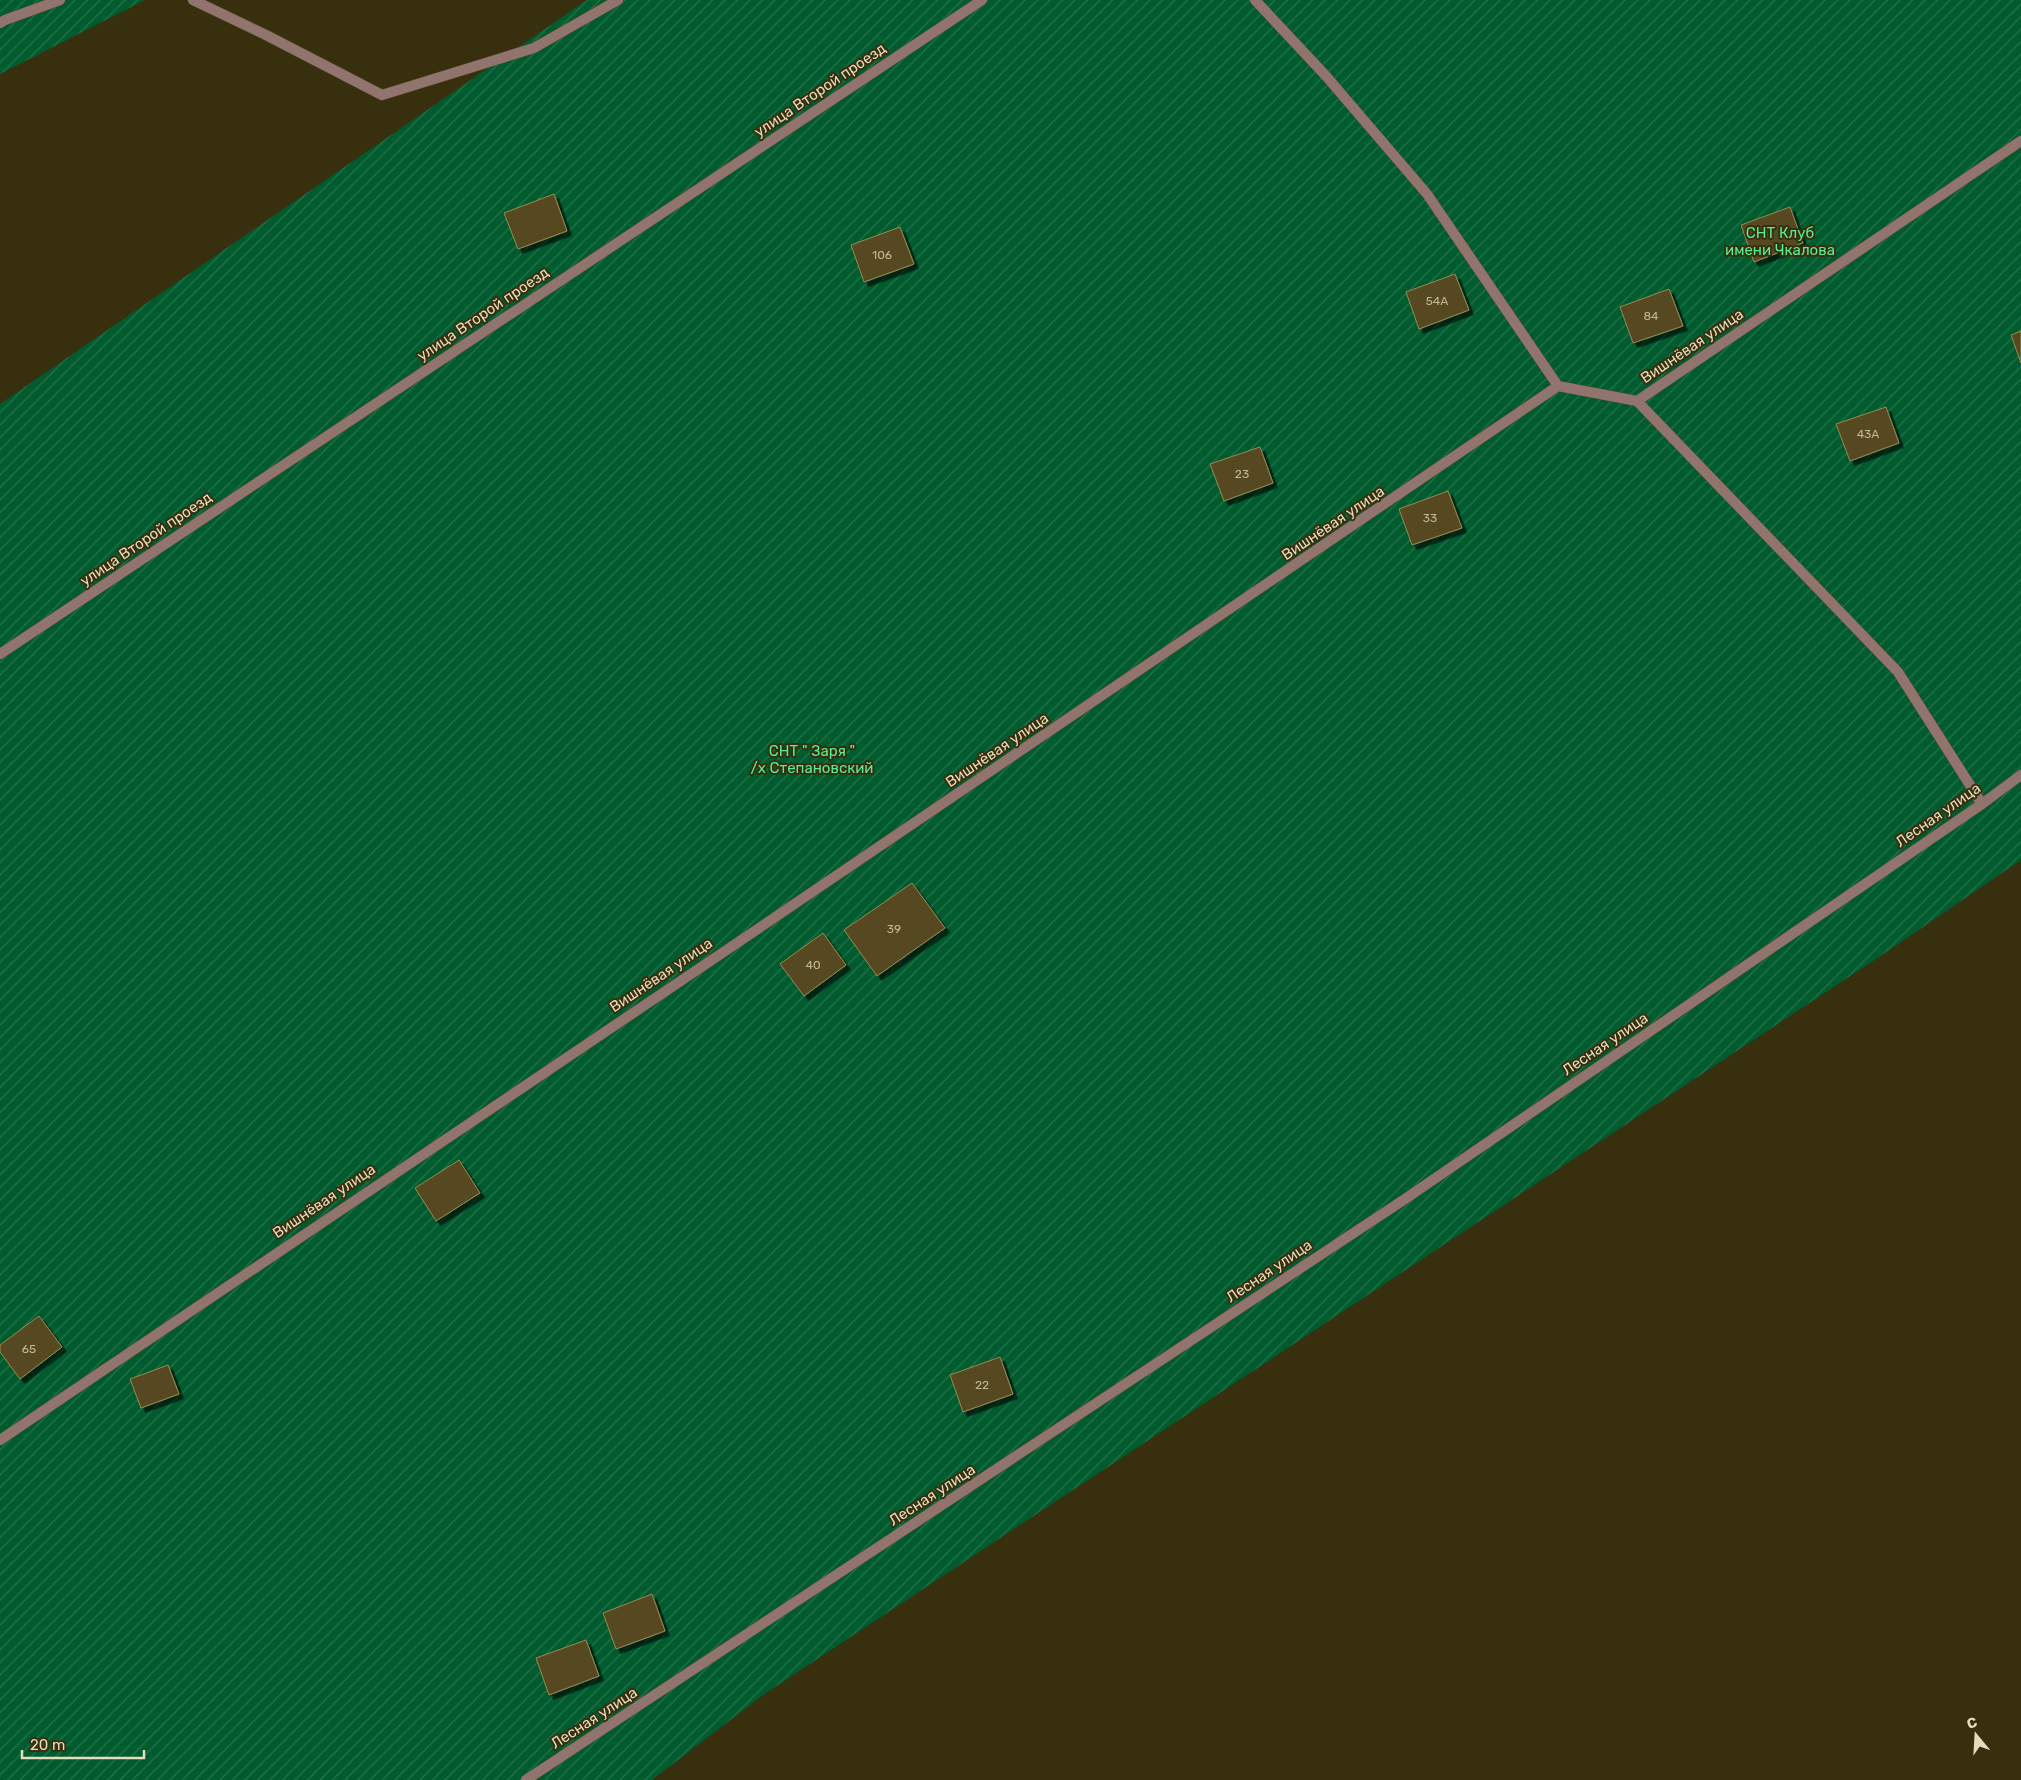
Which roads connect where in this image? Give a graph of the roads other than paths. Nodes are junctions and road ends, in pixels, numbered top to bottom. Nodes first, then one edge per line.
1 (60, 0) edge
2 (194, 0) edge
3 (618, 0) edge
4 (982, 0) edge
5 (1255, 0) edge
6 (0, 24) edge
7 (2021, 141) edge
8 (1558, 386) junction
9 (1637, 401) junction
10 (0, 654) edge
11 (2021, 775) edge
12 (1982, 804) junction
13 (0, 1440) edge
14 (526, 1780) edge

1 - 6 lane
2 - 3 lane
4 - 10 lane, улица Второй проезд
5 - 8 lane
7 - 9 lane, Вишнёвая улица
8 - 9 lane, Вишнёвая улица
8 - 13 lane, Вишнёвая улица
9 - 12 lane
11 - 12 lane, Лесная улица
12 - 14 lane, Лесная улица

